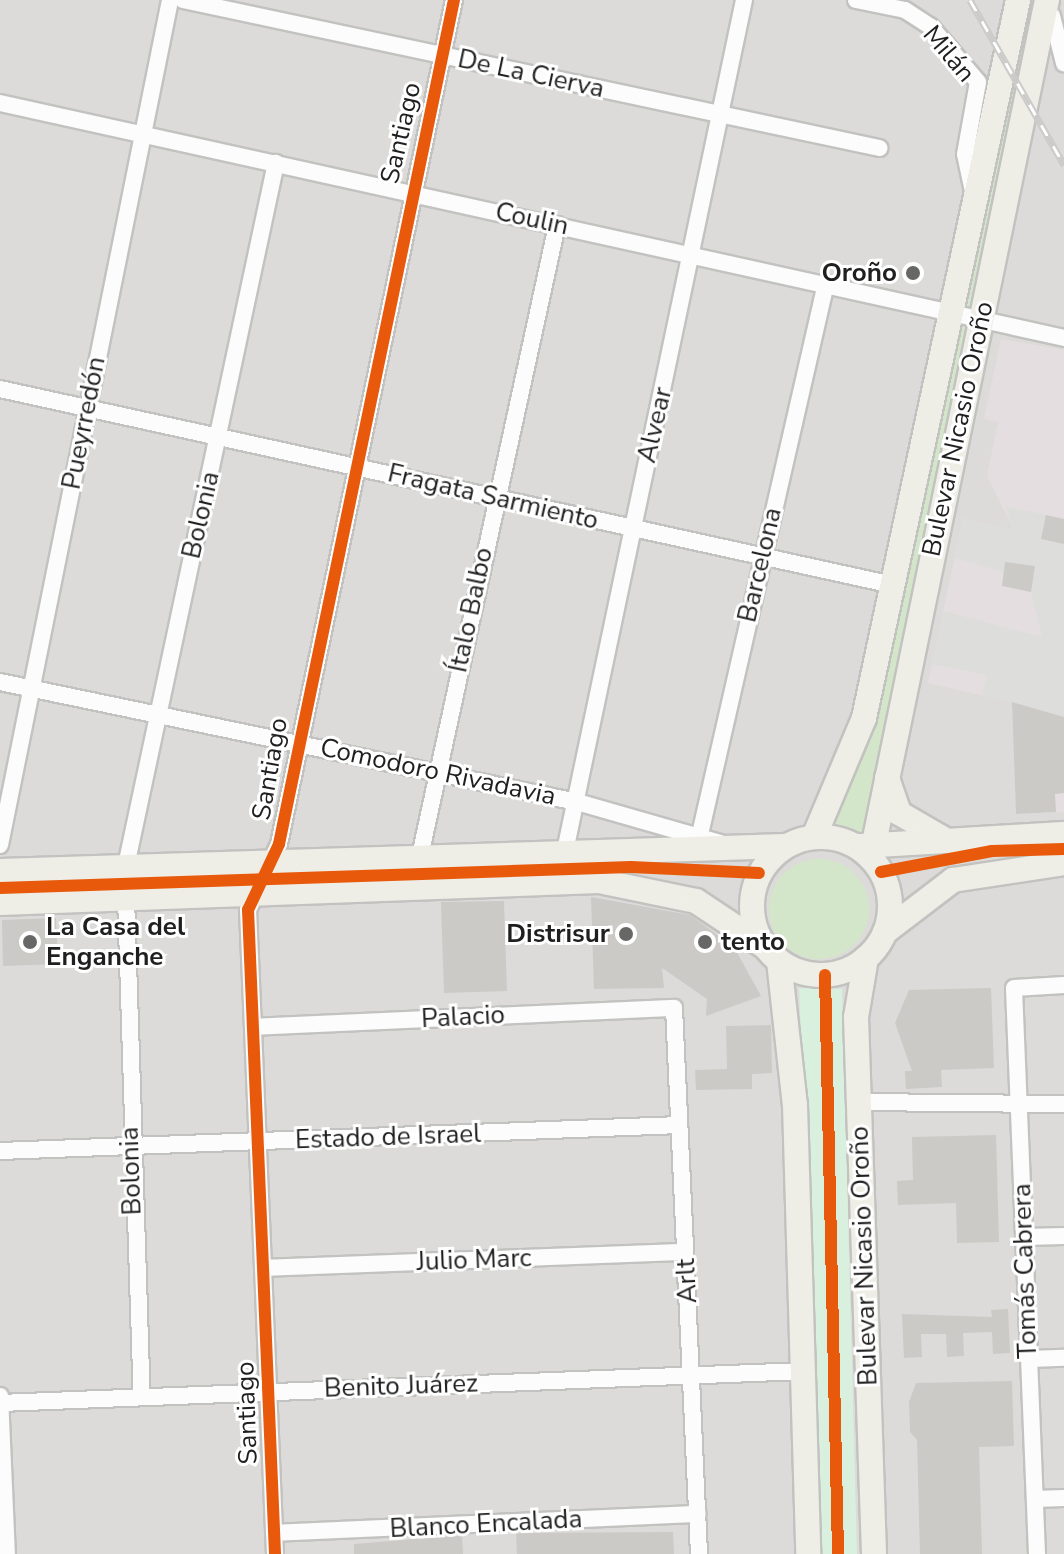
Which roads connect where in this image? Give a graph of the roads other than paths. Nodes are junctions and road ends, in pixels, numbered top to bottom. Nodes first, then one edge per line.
1 (170, 0) edge
2 (183, 0) edge
3 (454, 0) edge
4 (744, 0) edge
5 (856, 0) edge
6 (1018, 0) edge
7 (1047, 0) edge
8 (1054, 0) edge
9 (1059, 46) edge
10 (443, 56) junction
11 (1064, 63) edge
12 (0, 104) edge
13 (721, 115) junction
14 (143, 134) junction
15 (879, 148) dead end
16 (276, 163) junction
17 (410, 193) junction
18 (976, 203) junction
19 (557, 225) junction
20 (693, 255) junction
21 (826, 283) junction
22 (952, 311) junction
23 (981, 318) junction
24 (1064, 338) edge
25 (0, 389) edge
26 (87, 409) junction
27 (219, 437) junction
28 (354, 466) junction
29 (495, 496) junction
30 (632, 528) junction
31 (761, 557) junction
32 (893, 585) junction
33 (0, 682) edge
34 (30, 689) junction
35 (155, 715) junction
36 (296, 742) junction
37 (436, 773) junction
38 (886, 774) junction
39 (577, 802) junction
40 (1064, 834) edge
41 (814, 837) junction
42 (945, 839) junction
43 (699, 842) junction
44 (0, 845) edge
45 (785, 846) junction
46 (867, 850) junction
47 (565, 851) junction
48 (420, 856) junction
49 (270, 861) junction
50 (1064, 863) edge
51 (126, 866) junction
52 (0, 871) edge
53 (257, 892) junction
54 (126, 897) junction
55 (0, 903) edge
56 (885, 932) junction
57 (771, 954) junction
58 (866, 958) junction
59 (1064, 985) edge
60 (674, 1008) joint
61 (253, 1027) junction
62 (859, 1102) junction
63 (1018, 1102) junction
64 (1064, 1104) edge
65 (679, 1125) junction
66 (257, 1142) junction
67 (129, 1146) junction
68 (0, 1151) edge
69 (1064, 1236) edge
70 (1024, 1237) junction
71 (685, 1252) junction
72 (263, 1268) junction
73 (1064, 1358) edge
74 (1029, 1359) junction
75 (803, 1371) junction
76 (691, 1375) junction
77 (268, 1391) junction
78 (0, 1394) edge
79 (142, 1396) junction
80 (0, 1403) edge
81 (1064, 1498) edge
82 (1035, 1499) junction
83 (698, 1514) junction
84 (274, 1533) junction
85 (7, 1554) edge
86 (275, 1554) edge
87 (699, 1554) edge
88 (808, 1554) edge
89 (874, 1554) edge
90 (1037, 1554) edge

1 - 14 street, Pueyrredón
2 - 10 street, De La Cierva
3 - 10 street, Santiago
4 - 13 street, Alvear
5 - 18 street, Milán
6 - 18 main road, Bulevar Nicasio Oroño
7 - 23 main road, Bulevar Nicasio Oroño
8 - 9 street
9 - 11 street
10 - 13 street, De La Cierva
10 - 17 street, Santiago
12 - 14 street, Coulin
13 - 15 street, De La Cierva
13 - 20 street, Alvear
14 - 16 street, Coulin
14 - 26 street, Pueyrredón
16 - 17 street, Coulin
16 - 27 street, Bolonia
17 - 19 street, Coulin
17 - 28 street, Santiago
18 - 22 main road, Bulevar Nicasio Oroño
19 - 20 street, Coulin
19 - 29 street, Ítalo Balbo
20 - 21 street, Coulin
20 - 30 street, Alvear
21 - 22 street, Coulin
21 - 31 street, Barcelona
22 - 23 street, Coulin
22 - 32 main road, Bulevar Nicasio Oroño
23 - 24 street, Coulin
23 - 38 main road, Bulevar Nicasio Oroño
25 - 26 street, Fragata Sarmiento
26 - 27 street, Fragata Sarmiento
26 - 34 street, Pueyrredón
27 - 28 street, Fragata Sarmiento
27 - 35 street, Bolonia
28 - 29 street, Fragata Sarmiento
28 - 36 street, Santiago
29 - 30 street, Fragata Sarmiento
29 - 37 street, Ítalo Balbo
30 - 31 street, Fragata Sarmiento
30 - 39 street, Alvear
31 - 32 street, Fragata Sarmiento
31 - 43 street, Barcelona
32 - 41 main road, Bulevar Nicasio Oroño
33 - 34 street, Comodoro Rivadavia
34 - 35 street, Comodoro Rivadavia
34 - 44 street, Pueyrredón
35 - 36 street, Comodoro Rivadavia
35 - 51 street, Bolonia
36 - 37 street, Comodoro Rivadavia
36 - 49 street, Santiago
37 - 39 street, Comodoro Rivadavia
37 - 48 street, Ítalo Balbo
38 - 42 main road
38 - 46 main road, Bulevar Nicasio Oroño
39 - 43 street, Comodoro Rivadavia
39 - 47 street, Alvear
40 - 42 main road
41 - 45 main road
41 - 46 main road
42 - 46 main road
43 - 45 main road
43 - 47 main road
45 - 57 main road
46 - 56 main road
47 - 48 main road
48 - 49 main road
49 - 51 main road
49 - 53 street, Santiago
50 - 56 main road
51 - 52 main road
53 - 54 main road
53 - 57 main road
53 - 61 street, Santiago
54 - 55 main road
54 - 67 street, Bolonia
56 - 58 main road
57 - 58 main road
57 - 75 main road
58 - 62 main road, Bulevar Nicasio Oroño
59 - 63 street, Tomás Cabrera
60 - 61 street, Palacio
60 - 65 street, Arlt
61 - 66 street, Santiago
62 - 63 street
62 - 89 main road, Bulevar Nicasio Oroño
63 - 64 street
63 - 70 street, Tomás Cabrera
65 - 66 street, Estado de Israel
65 - 71 street, Arlt
66 - 67 street, Estado de Israel
66 - 72 street, Santiago
67 - 68 street, Estado de Israel
67 - 79 street, Bolonia
69 - 70 street
70 - 74 street, Tomás Cabrera
71 - 72 street, Julio Marc
71 - 76 street, Arlt
72 - 77 street, Santiago
73 - 74 street
74 - 82 street, Tomás Cabrera
75 - 76 street, Benito Juárez
75 - 88 main road
76 - 77 street, Benito Juárez
76 - 83 street, Arlt
77 - 79 street, Benito Juárez
77 - 84 street, Santiago
78 - 80 street
79 - 80 street, Benito Juárez
80 - 85 street
81 - 82 street
82 - 90 street, Tomás Cabrera
83 - 84 street, Blanco Encalada
83 - 87 street, Arlt
84 - 86 street, Santiago

